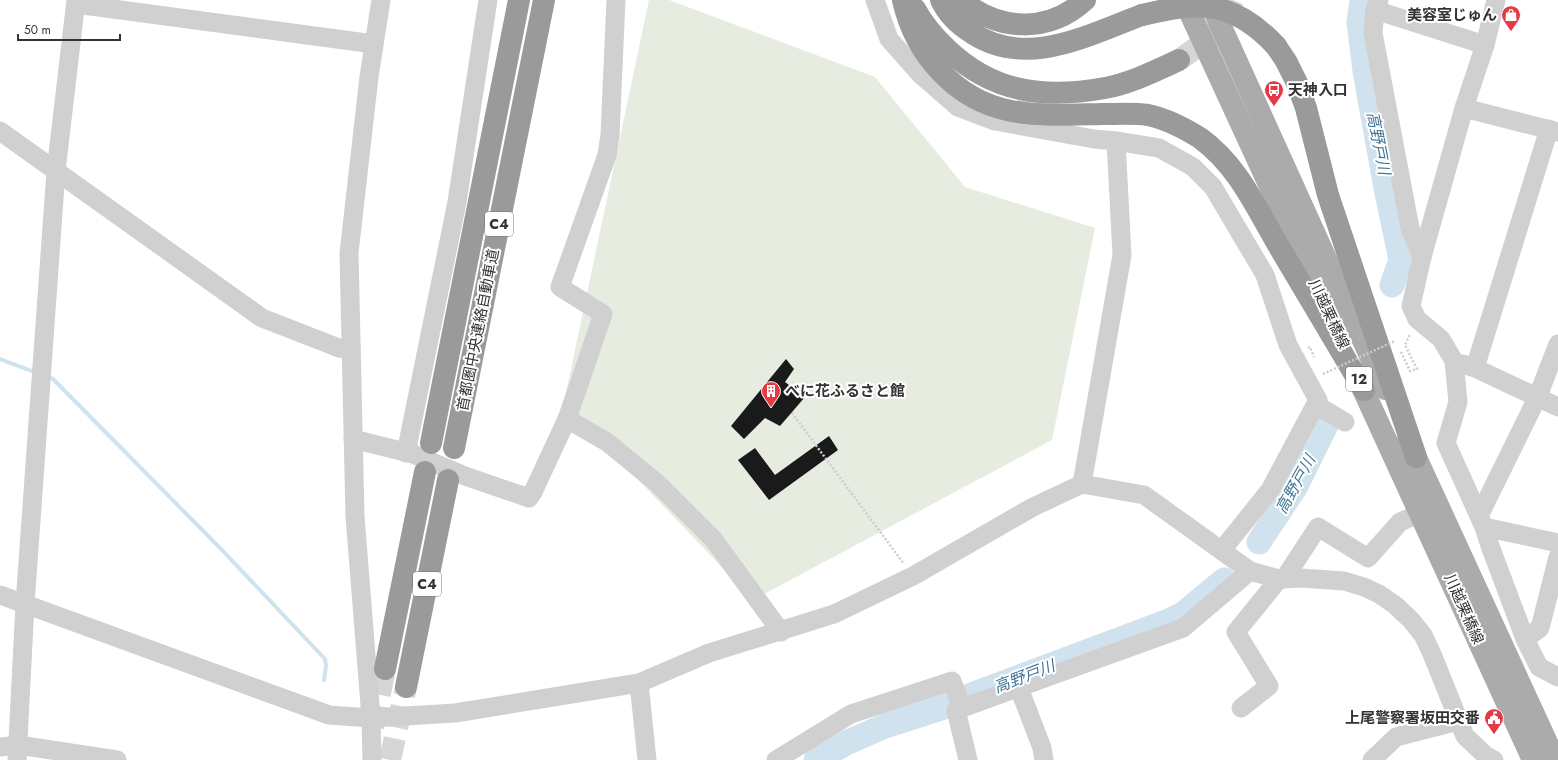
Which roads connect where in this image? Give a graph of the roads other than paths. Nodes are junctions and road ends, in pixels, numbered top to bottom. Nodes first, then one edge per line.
1 (381, 0) edge
2 (488, 0) edge
3 (508, 0) edge
4 (519, 0) edge
5 (544, 0) edge
6 (557, 0) edge
7 (616, 0) edge
8 (875, 0) edge
9 (903, 0) edge
10 (911, 0) edge
11 (941, 0) edge
12 (961, 0) edge
13 (1085, 0) edge
14 (1184, 0) edge
15 (1209, 0) edge
16 (1496, 0) edge
17 (76, 2) edge
18 (1377, 5) edge
19 (374, 44) junction
20 (1485, 45) junction
21 (1179, 60) tunnel mouth
22 (1464, 108) junction
23 (1554, 130) edge
24 (0, 131) edge
25 (1116, 141) junction
26 (487, 162) junction
27 (56, 171) junction
28 (502, 211) junction
29 (1422, 257) junction
30 (1558, 344) edge
31 (351, 349) junction
32 (1454, 361) junction
33 (1475, 368) junction
34 (1364, 390) junction
35 (1538, 396) junction
36 (1316, 405) junction
37 (1558, 407) edge
38 (567, 419) junction
39 (1345, 422) dead end
40 (353, 439) junction
41 (430, 443) dead end
42 (454, 448) dead end
43 (406, 453) junction
44 (1416, 457) junction
45 (425, 472) dead end
46 (448, 480) dead end
47 (1082, 484) junction
48 (1421, 513) junction
49 (1482, 522) junction
50 (1558, 543) edge
51 (1222, 550) junction
52 (1558, 557) edge
53 (1250, 571) junction
54 (1281, 579) junction
55 (0, 595) edge
56 (25, 604) junction
57 (780, 632) junction
58 (1525, 639) junction
59 (384, 669) tunnel mouth
60 (1558, 677) edge
61 (639, 683) junction
62 (406, 687) tunnel mouth
63 (1019, 688) junction
64 (962, 708) junction
65 (1241, 708) dead end
66 (371, 718) junction
67 (1458, 722) junction
68 (12, 751) edge
69 (1539, 758) edge
70 (117, 760) edge
71 (372, 760) edge
72 (647, 760) edge
73 (776, 760) edge
74 (968, 760) edge
75 (1044, 760) edge
76 (1372, 760) edge
77 (1494, 760) edge

1 - 19 street
2 - 43 street
3 - 26 highway
4 - 26 highway, 首都圏中央連絡自動車道 / C4
5 - 28 highway, 首都圏中央連絡自動車道 / C4
6 - 28 highway
7 - 38 street
8 - 25 street
9 - 34 highway
10 - 21 highway
11 - 44 highway, bridge
12 - 13 highway
14 - 34 main road, 川越栗橋線 / 12
15 - 44 main road, 川越栗橋線 / 12
16 - 20 street
17 - 19 street
17 - 27 street
18 - 20 street
18 - 29 street
19 - 31 street
20 - 22 street
22 - 23 street
22 - 29 street
23 - 33 street
24 - 27 street
25 - 36 street
25 - 47 street
26 - 41 highway, 首都圏中央連絡自動車道 / C4
27 - 31 street
27 - 56 street
28 - 42 highway, 首都圏中央連絡自動車道 / C4
29 - 32 street
30 - 35 street
31 - 40 street
32 - 33 street
32 - 49 street
33 - 35 street
34 - 48 main road, 川越栗橋線 / 12
35 - 37 street
35 - 49 street
36 - 39 street
36 - 51 street
38 - 43 street
38 - 57 street
40 - 43 street
40 - 66 street
44 - 69 main road, 川越栗橋線 / 12
45 - 59 highway, C4
46 - 62 highway, C4
47 - 51 street
47 - 57 street
48 - 54 street
48 - 69 main road, 川越栗橋線 / 12
49 - 50 street
49 - 58 street
51 - 53 street
52 - 58 street
53 - 54 street
53 - 63 street
54 - 65 street
54 - 67 street
55 - 56 street
56 - 66 street
56 - 68 street
57 - 61 street
58 - 60 street
61 - 66 street
61 - 72 street
63 - 64 street
63 - 75 street
64 - 73 street
64 - 74 street
66 - 71 street
67 - 76 street
67 - 77 street
68 - 70 street

